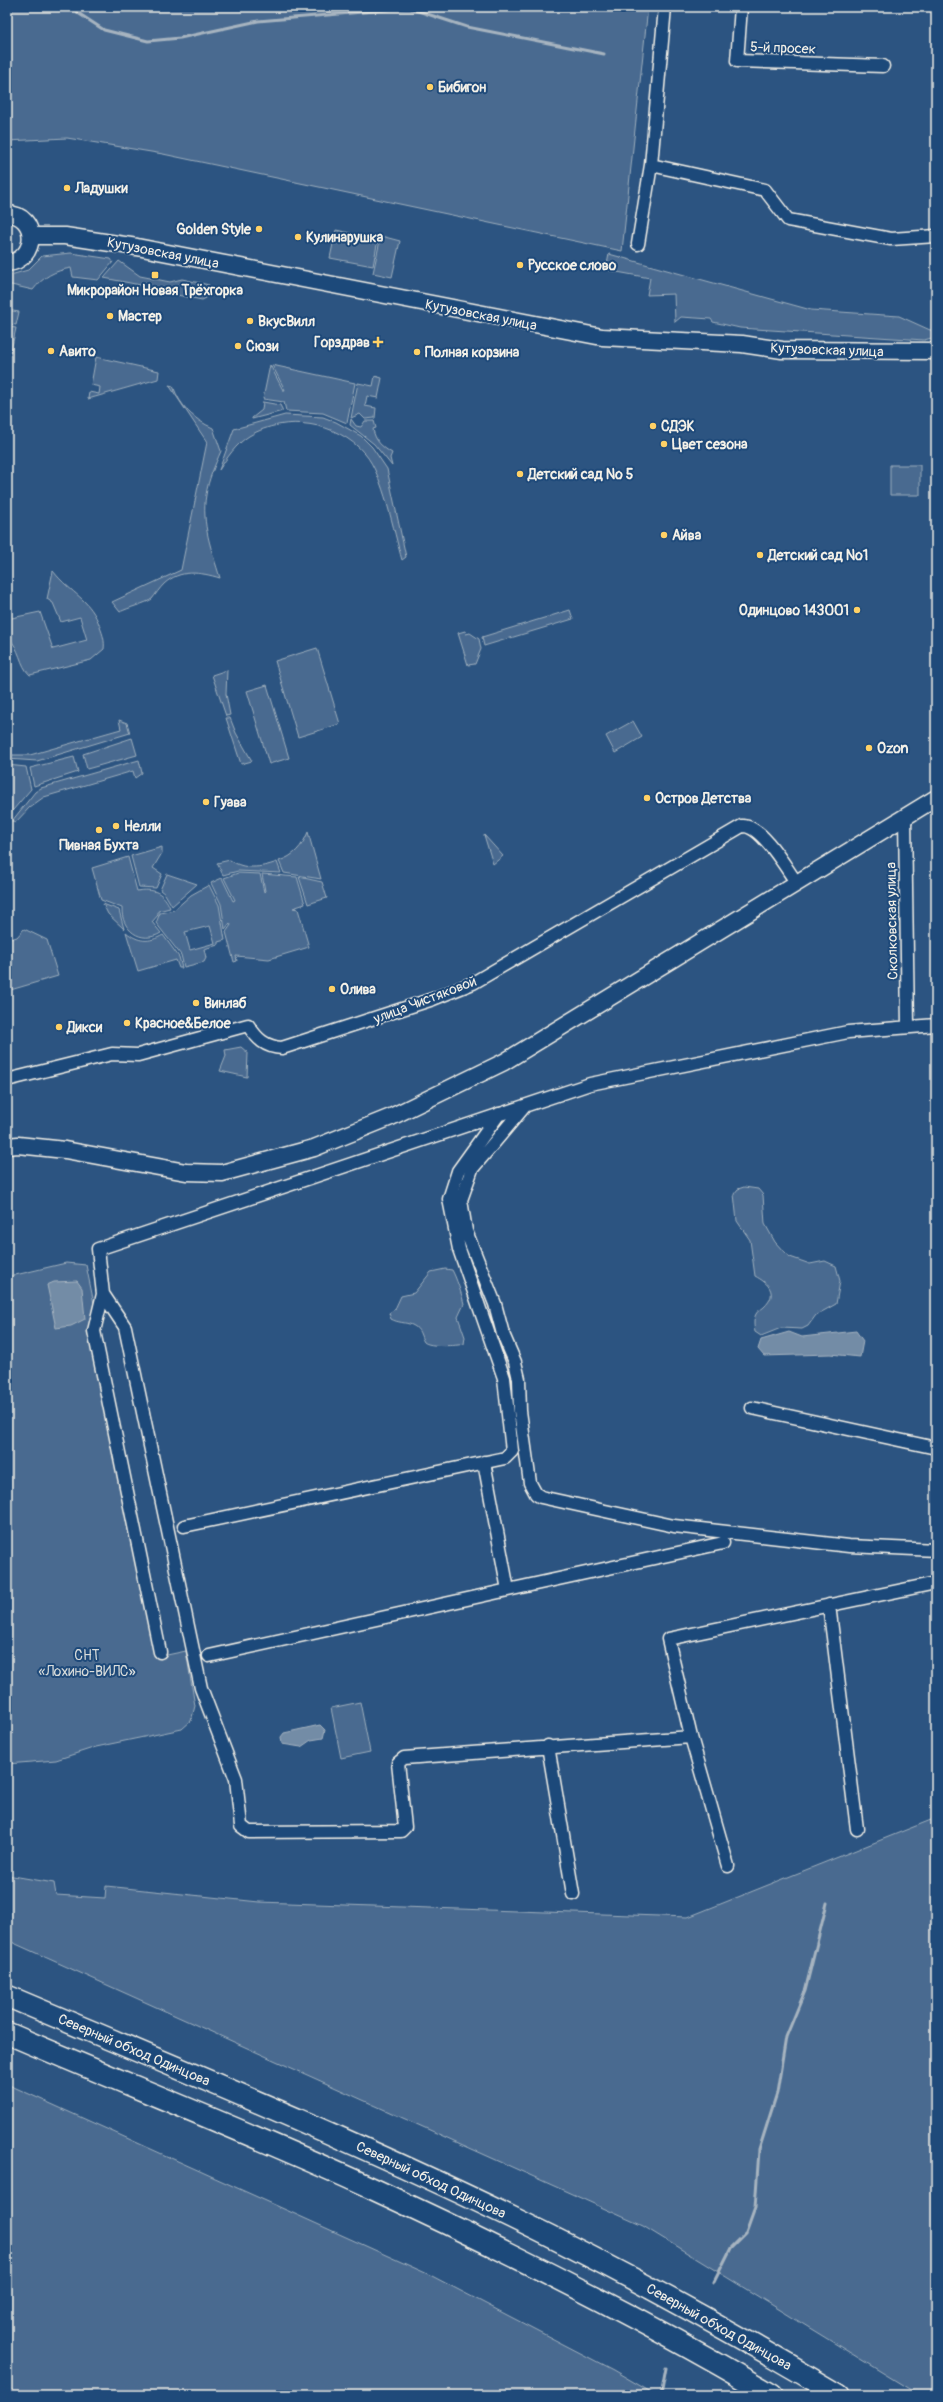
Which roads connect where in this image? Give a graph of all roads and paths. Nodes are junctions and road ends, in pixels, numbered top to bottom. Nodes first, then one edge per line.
1 (665, 7) edge
2 (741, 7) edge
3 (882, 66) dead end
4 (651, 165) junction
5 (7, 214) edge
6 (32, 236) junction
7 (936, 236) edge
8 (638, 244) dead end
9 (7, 263) edge
10 (936, 351) edge
11 (936, 798) edge
12 (905, 817) junction
13 (796, 882) junction
14 (936, 1025) edge
15 (908, 1026) junction
16 (7, 1080) edge
17 (525, 1105) junction
18 (499, 1114) junction
19 (7, 1146) edge
20 (103, 1294) junction
21 (752, 1408) dead end
22 (936, 1448) edge
23 (484, 1462) junction
24 (184, 1526) dead end
25 (723, 1543) dead end
26 (936, 1550) edge
27 (936, 1582) edge
28 (508, 1590) junction
29 (829, 1605) junction
30 (160, 1652) dead end
31 (209, 1656) dead end
32 (691, 1737) junction
33 (548, 1746) junction
34 (857, 1829) dead end
35 (728, 1866) dead end
36 (573, 1894) dead end
37 (7, 1996) edge
38 (7, 2033) edge
39 (772, 2395) edge
40 (839, 2395) edge

1 - 4 street
2 - 3 street, 5-й просек
4 - 7 street
4 - 8 street
5 - 6 street
6 - 9 street
6 - 10 street, Кутузовская улица
11 - 12 street
12 - 13 street
12 - 15 street, Сколковская улица
13 - 16 street, улица Чистяковой
13 - 19 street
14 - 15 street
15 - 17 street
17 - 18 street
17 - 26 street
18 - 20 street
18 - 23 street
20 - 30 street
20 - 33 street
21 - 22 street
23 - 24 street
23 - 28 street
25 - 28 street
27 - 29 street
28 - 31 street
29 - 32 street
29 - 34 street
32 - 33 street
32 - 35 street
33 - 36 street
37 - 40 highway, Северный обход Одинцова
38 - 39 highway

